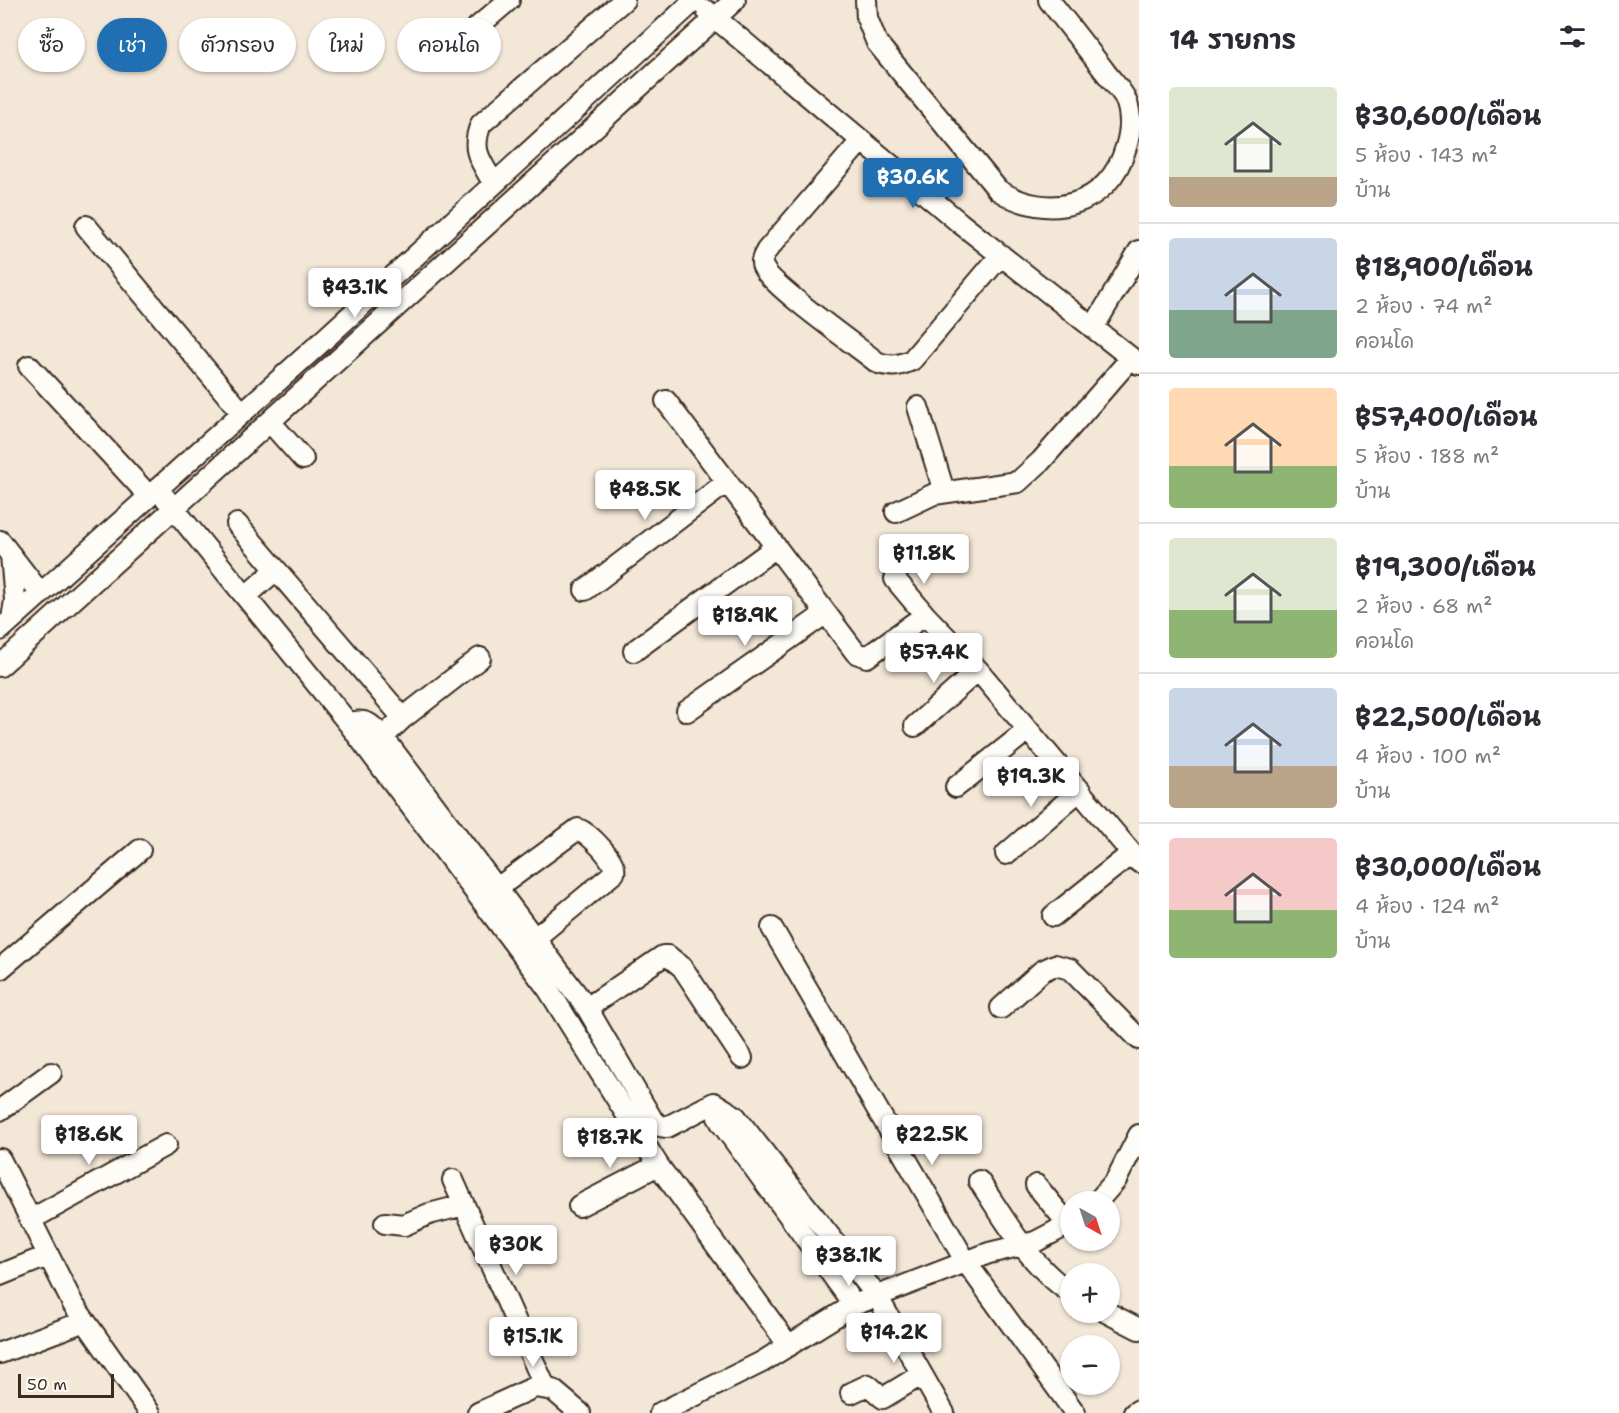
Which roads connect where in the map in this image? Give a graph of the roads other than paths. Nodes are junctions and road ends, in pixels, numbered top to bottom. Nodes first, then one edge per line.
1 (508, 0) edge
2 (624, 0) edge
3 (735, 0) edge
4 (866, 0) edge
5 (1049, 0) edge
6 (698, 8) edge
7 (488, 18) edge
8 (861, 141) junction
9 (494, 184) junction
10 (86, 226) dead end
11 (1139, 251) edge
12 (1001, 255) junction
13 (1093, 328) junction
14 (1135, 361) edge
15 (29, 366) dead end
16 (666, 401) dead end
17 (918, 407) dead end
18 (242, 413) junction
19 (271, 423) junction
20 (303, 459) dead end
21 (727, 482) junction
22 (944, 491) junction
23 (164, 499) junction
24 (896, 512) dead end
25 (237, 524) dead end
26 (776, 547) junction
27 (5, 548) edge
28 (276, 570) junction
29 (895, 579) dead end
30 (585, 590) dead end
31 (41, 594) junction
32 (246, 596) junction
33 (826, 613) junction
34 (925, 615) junction
35 (3, 626) edge
36 (634, 651) dead end
37 (480, 658) dead end
38 (0, 666) edge
39 (978, 670) junction
40 (687, 711) dead end
41 (403, 718) junction
42 (349, 724) junction
43 (915, 726) dead end
44 (1029, 730) junction
45 (382, 737) junction
46 (956, 787) dead end
47 (1080, 790) junction
48 (140, 850) dead end
49 (1006, 854) dead end
50 (1135, 858) edge
51 (496, 889) junction
52 (1053, 916) dead end
53 (772, 928) dead end
54 (534, 939) junction
55 (0, 969) edge
56 (587, 1008) junction
57 (1001, 1008) dead end
58 (1139, 1039) edge
59 (741, 1058) dead end
60 (51, 1073) dead end
61 (0, 1110) edge
62 (1139, 1135) edge
63 (166, 1145) dead end
64 (0, 1159) edge
65 (658, 1165) junction
66 (453, 1180) dead end
67 (980, 1181) dead end
68 (1036, 1185) dead end
69 (780, 1187) junction
70 (1106, 1191) edge
71 (464, 1205) junction
72 (579, 1206) dead end
73 (1060, 1213) edge
74 (30, 1220) junction
75 (385, 1223) dead end
76 (1060, 1229) edge
77 (1022, 1245) junction
78 (47, 1256) junction
79 (966, 1262) junction
80 (854, 1267) junction
81 (0, 1275) edge
82 (836, 1279) junction
83 (1060, 1285) edge
84 (877, 1296) junction
85 (854, 1305) junction
86 (1120, 1319) edge
87 (84, 1321) junction
88 (1139, 1329) edge
89 (789, 1346) junction
90 (0, 1353) edge
91 (921, 1375) junction
92 (545, 1388) junction
93 (851, 1393) dead end
94 (888, 1406) edge
95 (1139, 1410) edge
96 (150, 1413) edge
97 (478, 1413) edge
98 (580, 1413) edge
99 (660, 1413) edge
100 (944, 1413) edge
101 (1075, 1413) edge
102 (1134, 1413) edge

1 - 7 street
2 - 9 street
3 - 6 street
4 - 5 street
6 - 8 street
6 - 9 street
6 - 19 street
8 - 12 street
8 - 12 street
9 - 18 street
10 - 18 street
11 - 13 street
12 - 13 street
13 - 14 street
14 - 22 street
15 - 23 street
16 - 21 street
17 - 22 street
18 - 23 street
19 - 20 street
19 - 23 street
21 - 26 street
21 - 30 street
22 - 24 street
23 - 31 street
23 - 32 street
23 - 38 street
25 - 28 street
26 - 33 street
26 - 36 street
27 - 31 street
27 - 35 street
28 - 32 street
28 - 41 street
29 - 34 street
31 - 35 street
32 - 42 street
33 - 34 street
33 - 40 street
34 - 39 street
37 - 41 street
39 - 43 street
39 - 44 street
41 - 45 street
42 - 45 street
42 - 65 street
44 - 46 street
44 - 47 street
45 - 51 street
47 - 49 street
47 - 50 street
48 - 55 street
50 - 52 street
51 - 54 street
51 - 54 street
53 - 79 street
54 - 56 street
56 - 59 street
56 - 69 street
57 - 58 street
60 - 61 street
62 - 70 street
63 - 74 street
64 - 74 street
65 - 72 street
65 - 89 street
66 - 71 street
67 - 77 street
68 - 73 street
69 - 80 street
69 - 82 street
71 - 75 street
71 - 92 street
74 - 78 street
76 - 77 street
77 - 79 street
77 - 83 street
78 - 81 street
78 - 87 street
79 - 84 street
79 - 101 street
80 - 82 street
80 - 84 street
82 - 85 street
84 - 85 street
84 - 91 street
85 - 89 street
86 - 88 street
87 - 90 street
87 - 96 street
89 - 99 street
91 - 94 street
91 - 100 street
92 - 97 street
92 - 98 street
93 - 94 street
95 - 102 street

